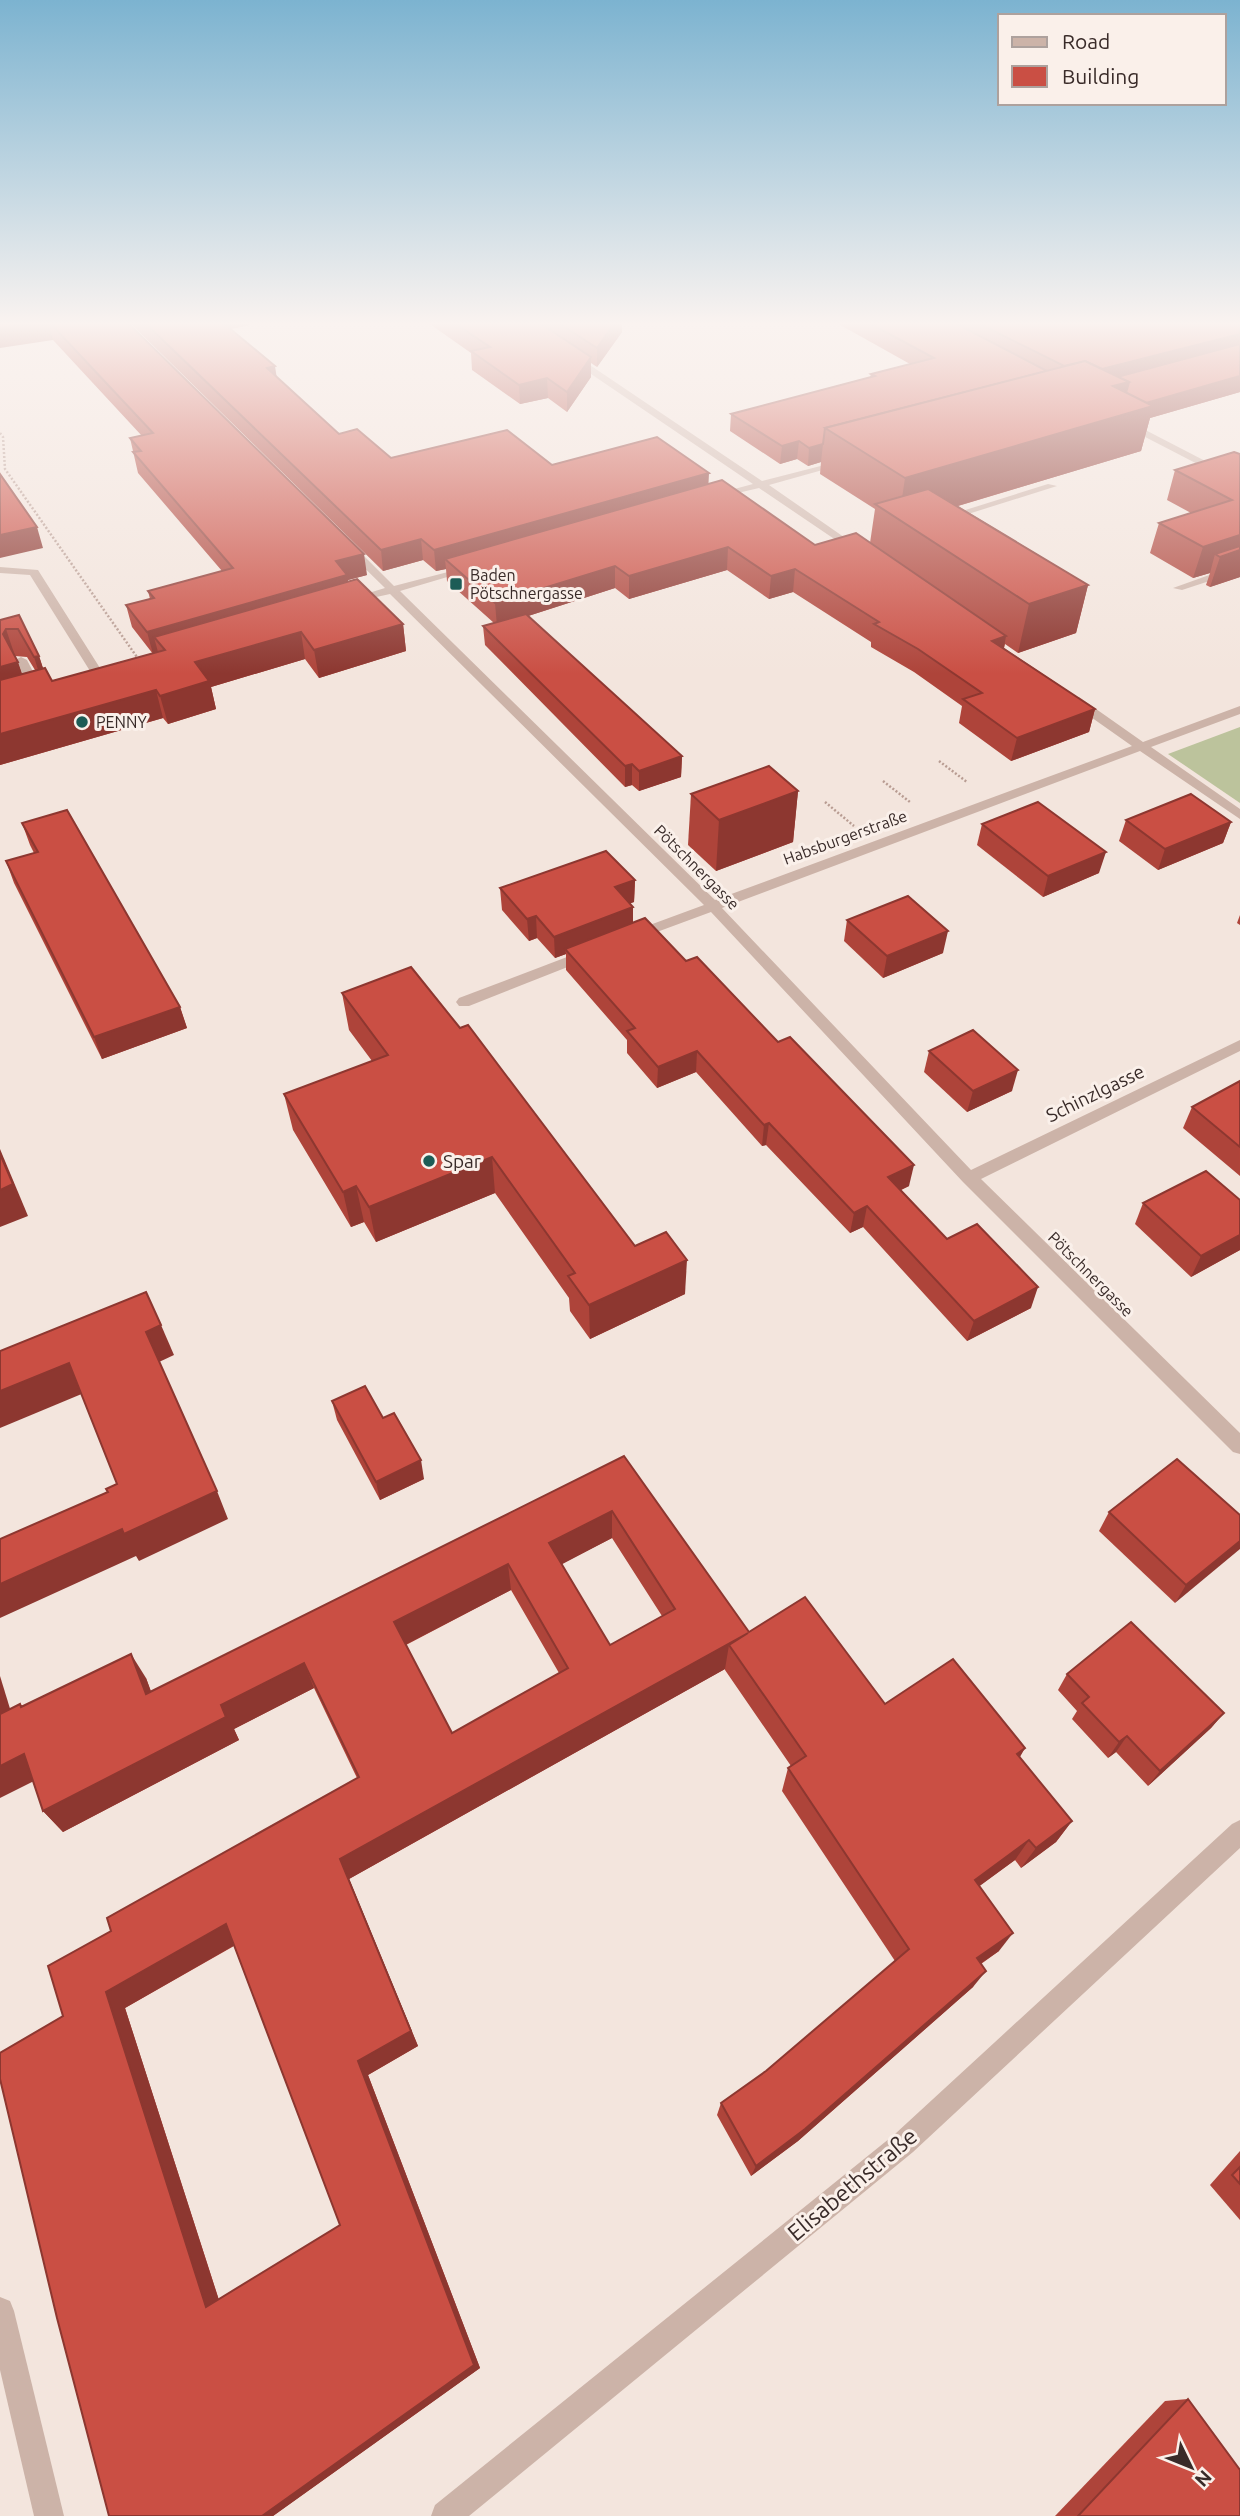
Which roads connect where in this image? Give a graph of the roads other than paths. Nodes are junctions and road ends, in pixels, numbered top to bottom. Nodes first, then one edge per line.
1 (694, 439) edge
2 (1155, 439) edge
3 (853, 459) edge
4 (1240, 483) edge
5 (761, 484) junction
6 (1052, 486) edge
7 (708, 499) edge
8 (932, 522) edge
9 (344, 542) edge
10 (865, 542) edge
11 (851, 546) junction
12 (874, 561) edge
13 (484, 563) edge
14 (1240, 567) edge
15 (0, 570) edge
16 (1178, 588) dead end
17 (392, 589) junction
18 (339, 605) edge
19 (21, 660) edge
20 (141, 664) edge
21 (1064, 692) edge
22 (38, 693) edge
23 (1240, 710) edge
24 (1142, 746) junction
25 (1240, 815) edge
26 (712, 905) junction
27 (625, 939) edge
28 (600, 949) edge
29 (464, 1002) dead end
30 (1240, 1045) edge
31 (969, 1178) junction
32 (1240, 1446) edge
33 (1240, 1832) edge
34 (0, 2311) edge
35 (49, 2516) edge
36 (446, 2516) edge

1 - 5 street
2 - 4 street
3 - 5 street
5 - 7 street
5 - 11 street
6 - 8 street
9 - 17 street, Pötschnergasse
10 - 11 street
11 - 12 street
13 - 17 street
14 - 16 street
15 - 20 street
17 - 18 street
17 - 26 street, Pötschnergasse
19 - 22 street
21 - 24 street
23 - 24 street, Habsburgerstraße
24 - 25 street
24 - 26 street, Habsburgerstraße
26 - 27 street, Habsburgerstraße
26 - 31 street, Pötschnergasse
28 - 29 street
30 - 31 street, Schinzlgasse
31 - 32 street, Pötschnergasse
33 - 36 street, Elisabethstraße
34 - 35 street

